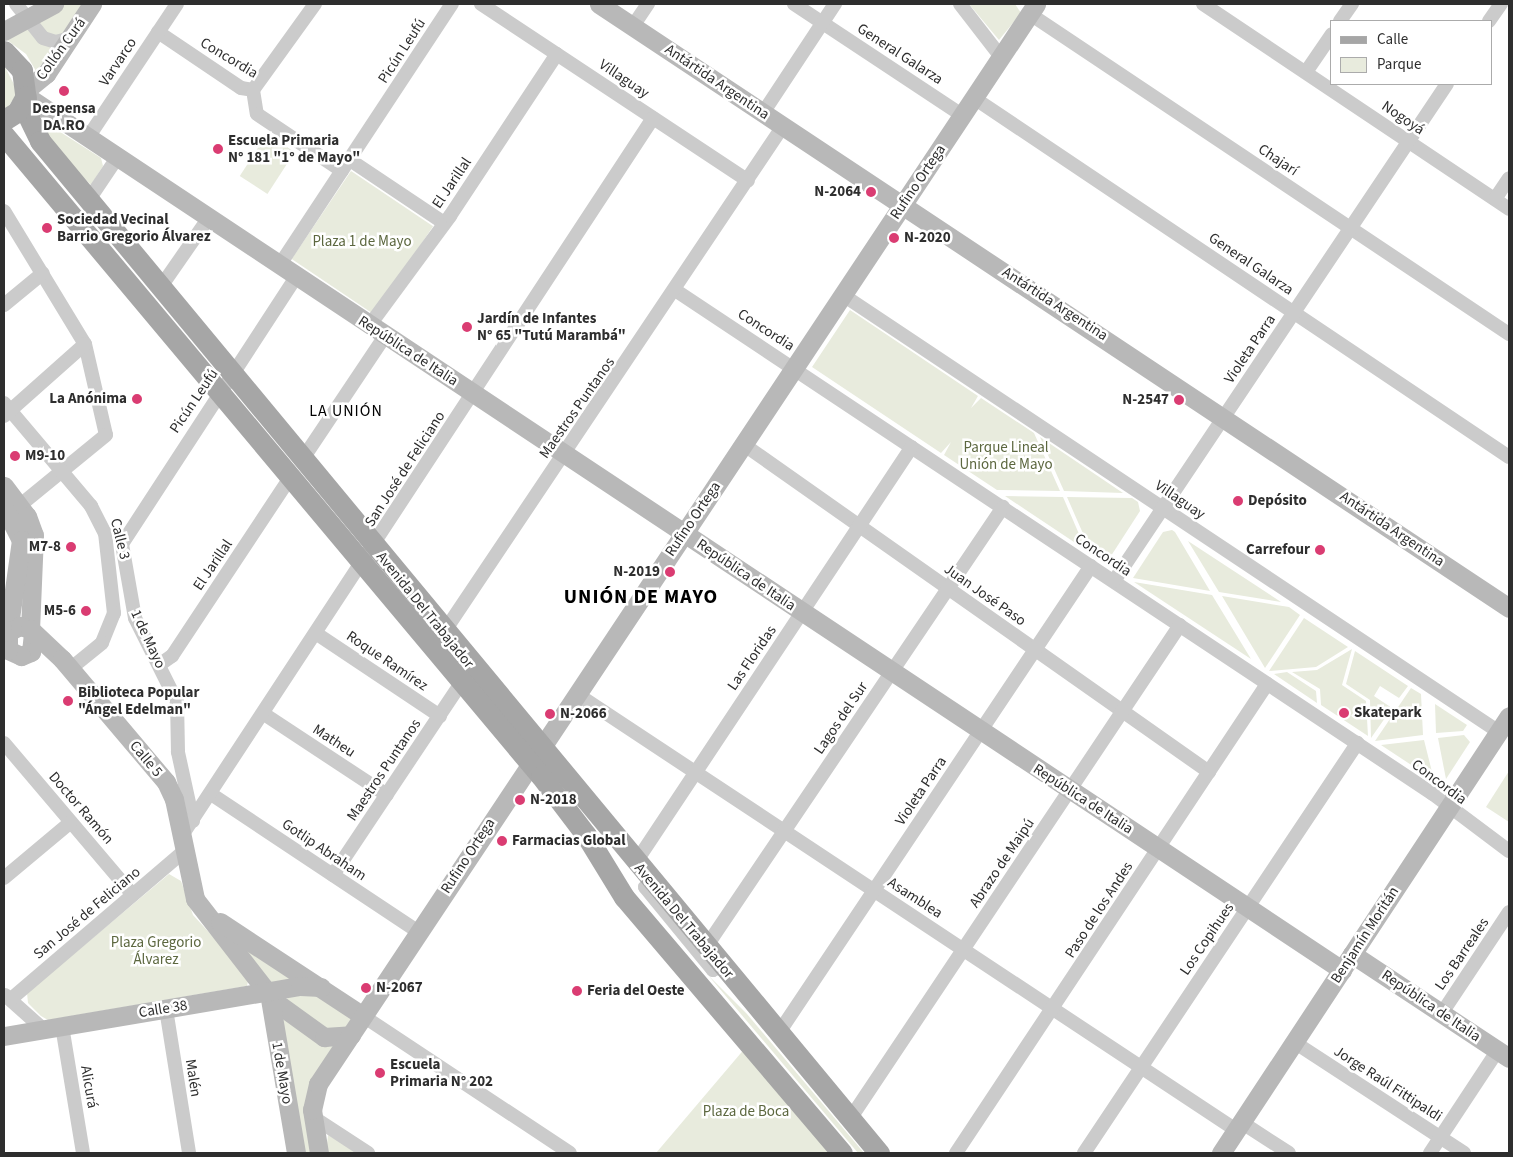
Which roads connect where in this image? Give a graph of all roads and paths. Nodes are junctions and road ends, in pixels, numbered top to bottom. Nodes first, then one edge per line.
1 (54, 4) edge
2 (92, 4) edge
3 (177, 4) edge
4 (315, 4) edge
5 (452, 4) edge
6 (481, 4) edge
7 (599, 4) edge
8 (648, 4) edge
9 (794, 4) edge
10 (835, 4) edge
11 (960, 4) edge
12 (1204, 4) edge
13 (1352, 4) edge
14 (1501, 4) edge
15 (1033, 9) edge
16 (22, 11) edge
17 (1341, 20) edge
18 (1490, 20) edge
19 (823, 23) junction
20 (633, 26) junction
21 (4, 31) edge
22 (158, 32) junction
23 (1330, 37) edge
24 (70, 38) junction
25 (4, 51) edge
26 (557, 54) junction
27 (1001, 57) junction
28 (1306, 72) junction
29 (1446, 85) edge
30 (254, 90) junction
31 (26, 93) junction
32 (974, 98) junction
33 (763, 113) junction
34 (962, 115) junction
35 (654, 118) junction
36 (4, 120) edge
37 (783, 126) junction
38 (4, 135) edge
39 (87, 139) junction
40 (1409, 141) junction
41 (117, 158) junction
42 (346, 166) junction
43 (1509, 178) edge
44 (748, 180) junction
45 (1495, 200) junction
46 (903, 205) junction
47 (89, 207) junction
48 (1509, 209) edge
49 (4, 211) edge
50 (208, 219) junction
51 (444, 223) junction
52 (1350, 228) junction
53 (280, 266) junction
54 (43, 273) junction
55 (296, 278) junction
56 (130, 280) joint
57 (160, 288) junction
58 (676, 290) junction
59 (843, 295) junction
60 (4, 306) edge
61 (1294, 313) junction
62 (369, 326) junction
63 (1509, 334) edge
64 (385, 336) junction
65 (85, 344) junction
66 (794, 368) junction
67 (230, 375) junction
68 (217, 394) junction
69 (474, 395) junction
70 (6, 410) edge
71 (1225, 416) junction
72 (743, 444) junction
73 (912, 447) junction
74 (565, 455) junction
75 (1509, 457) edge
76 (302, 460) junction
77 (63, 473) junction
78 (290, 478) junction
79 (4, 486) edge
80 (1003, 507) junction
81 (1163, 508) junction
82 (11, 509) edge
83 (860, 526) junction
84 (683, 534) junction
85 (122, 544) joint
86 (367, 555) junction
87 (1091, 566) junction
88 (1114, 582) junction
89 (948, 588) junction
90 (1509, 608) edge
91 (802, 612) junction
92 (1180, 625) junction
93 (31, 631) junction
94 (444, 632) junction
95 (316, 634) junction
96 (6, 635) edge
97 (1035, 649) junction
98 (160, 665) junction
99 (70, 670) junction
100 (892, 672) junction
101 (461, 683) junction
102 (1267, 684) junction
103 (577, 694) junction
104 (1122, 711) junction
105 (264, 714) junction
106 (440, 716) junction
107 (1509, 716) edge
108 (981, 731) junction
109 (1499, 732) junction
110 (1357, 743) junction
111 (5, 748) edge
112 (534, 755) junction
113 (695, 772) junction
114 (1209, 772) junction
115 (1070, 790) junction
116 (211, 794) junction
117 (387, 795) junction
118 (1449, 808) junction
119 (194, 821) junction
120 (71, 822) junction
121 (785, 831) junction
122 (183, 844) junction
123 (1158, 848) junction
124 (1509, 851) edge
125 (636, 862) junction
126 (333, 876) junction
127 (4, 878) edge
128 (874, 890) junction
129 (133, 895) junction
130 (1248, 908) junction
131 (1509, 912) edge
132 (206, 913) junction
133 (419, 932) junction
134 (706, 947) junction
135 (964, 950) junction
136 (1352, 954) junction
137 (713, 970) joint
138 (1342, 970) junction
139 (699, 981) joint
140 (321, 987) junction
141 (268, 992) junction
142 (8, 996) edge
143 (166, 1009) junction
144 (1053, 1009) junction
145 (1442, 1013) junction
146 (364, 1016) junction
147 (62, 1026) junction
148 (43, 1029) junction
149 (778, 1034) junction
150 (350, 1035) junction
151 (4, 1036) edge
152 (1294, 1042) junction
153 (1504, 1054) edge
154 (1142, 1067) junction
155 (313, 1117) junction
156 (850, 1119) junction
157 (1239, 1126) junction
158 (1440, 1138) junction
159 (83, 1153) edge
160 (189, 1153) edge
161 (296, 1153) edge
162 (319, 1153) edge
163 (368, 1153) edge
164 (570, 1153) edge
165 (842, 1153) edge
166 (878, 1153) edge
167 (956, 1153) edge
168 (1084, 1153) edge
169 (1221, 1153) edge
170 (1288, 1153) edge
171 (1430, 1153) edge
172 (1464, 1153) edge

1 - 16 street
2 - 24 street, Collón Curá
3 - 22 street, Varvarco
4 - 30 street
5 - 42 street, Picún Leufú
6 - 26 street, Villaguay
7 - 20 street, Antártida Argentina
8 - 20 street
9 - 19 street, General Galarza
10 - 19 street
11 - 27 street
12 - 28 street, Nogoyá
13 - 17 street
14 - 18 street
15 - 27 street, Rufino Ortega
15 - 52 street, Chajarí
16 - 21 street
16 - 24 street
19 - 33 street
19 - 34 street, General Galarza
20 - 33 street, Antártida Argentina
22 - 30 street, Concordia
22 - 39 street, Varvarco
23 - 28 street
24 - 31 street, Collón Curá
25 - 31 main road, Avenida Del Trabajador
26 - 35 street, Villaguay
26 - 51 street, El Jarillal
27 - 32 street, Rufino Ortega
28 - 40 street, Nogoyá
29 - 40 street, Violeta Parra
30 - 42 street, Concordia
31 - 36 main road, Collón Curá
31 - 39 street, República de Italia
31 - 47 main road, Avenida Del Trabajador
32 - 34 street, Rufino Ortega
32 - 61 street, General Galarza
33 - 37 street, Antártida Argentina
34 - 46 street, Rufino Ortega
35 - 44 street, Villaguay
35 - 69 street, San José de Feliciano
37 - 44 street, Maestros Puntanos
37 - 46 street, Antártida Argentina
38 - 68 main road, Avenida Del Trabajador
39 - 41 street, República de Italia
40 - 45 street, Nogoyá
40 - 52 street, Violeta Parra
41 - 47 street
41 - 50 street, República de Italia
42 - 51 street, Concordia
42 - 53 street, Picún Leufú
43 - 45 street
44 - 58 street, Maestros Puntanos
45 - 48 street, Nogoyá
46 - 59 street, Rufino Ortega
46 - 71 street, Antártida Argentina
47 - 47 street
47 - 57 main road, Avenida Del Trabajador
49 - 54 street
50 - 53 street, República de Italia
50 - 57 street
51 - 62 street, El Jarillal
52 - 61 street, Violeta Parra
52 - 63 street, Chajarí
53 - 55 street, República de Italia
54 - 60 street
54 - 65 street
55 - 62 street, República de Italia
55 - 67 street, Picún Leufú
56 - 56 street
57 - 67 main road, Avenida Del Trabajador
58 - 66 street, Concordia
58 - 74 street, Maestros Puntanos
59 - 66 street, Rufino Ortega
59 - 81 street, Villaguay
61 - 71 street, Violeta Parra
61 - 75 street, General Galarza
62 - 64 street, República de Italia
64 - 69 street, República de Italia
64 - 76 street
65 - 70 street
65 - 77 street
66 - 72 street, Rufino Ortega
66 - 73 street, Concordia
67 - 68 street, Picún Leufú
67 - 76 main road, Avenida Del Trabajador
68 - 78 main road, Avenida Del Trabajador
68 - 85 street, Picún Leufú
69 - 74 street, República de Italia
69 - 86 street, San José de Feliciano
70 - 77 street, Calle 3
71 - 81 street, Violeta Parra
71 - 90 street, Antártida Argentina
72 - 83 street, Juan José Paso
72 - 84 street, Rufino Ortega
73 - 80 street, Concordia
73 - 83 street, Las Floridas
74 - 84 street, República de Italia
74 - 94 street, Maestros Puntanos
76 - 86 main road, Avenida Del Trabajador
77 - 82 street
77 - 99 street, Calle 3
78 - 86 main road, Avenida Del Trabajador
78 - 98 street, El Jarillal
79 - 82 street
80 - 87 street, Concordia
80 - 89 street, Lagos del Sur
81 - 88 street, Violeta Parra
81 - 109 street, Villaguay
82 - 93 street
82 - 96 street
83 - 89 street, Juan José Paso
83 - 91 street, Las Floridas
84 - 91 street, República de Italia
84 - 103 street, Rufino Ortega
85 - 98 street, 1 de Mayo
86 - 94 main road, Avenida Del Trabajador
86 - 95 street, San José de Feliciano
86 - 101 main road, Avenida Del Trabajador
87 - 88 street, Concordia
87 - 97 street, Violeta Parra
88 - 92 street, Concordia
89 - 97 street, Juan José Paso
89 - 100 street, Lagos del Sur
91 - 100 street, República de Italia
91 - 113 street, Las Floridas
92 - 102 street, Concordia
92 - 104 street, Abrazo de Maipú
93 - 96 street
93 - 96 street
93 - 99 street, Calle 5
94 - 112 main road, Avenida Del Trabajador
95 - 105 street, San José de Feliciano
95 - 106 street, Roque Ramírez
97 - 104 street, Juan José Paso
97 - 108 street, Violeta Parra
98 - 119 street, 1 de Mayo
99 - 122 street, Calle 5
100 - 108 street, República de Italia
100 - 121 street, Lagos del Sur
101 - 106 street, Maestros Puntanos
101 - 112 main road, Avenida Del Trabajador
102 - 110 street, Concordia
102 - 114 street, Paso de los Andes
103 - 112 street, Rufino Ortega
103 - 113 street, Asamblea
104 - 114 street, Juan José Paso
104 - 115 street, Abrazo de Maipú
105 - 116 street, San José de Feliciano
105 - 117 street, Matheu
106 - 117 street, Maestros Puntanos
107 - 109 street, Benjamín Moritán
108 - 115 street, República de Italia
108 - 128 street, Violeta Parra
109 - 118 street, Benjamín Moritán
110 - 118 street, Concordia
110 - 130 street, Los Copihues
111 - 120 street, Doctor Ramón
112 - 125 main road, Avenida Del Trabajador
112 - 133 street, Rufino Ortega
112 - 165 main road, Avenida Del Trabajador
113 - 121 street, Asamblea
113 - 125 street, Las Floridas
114 - 123 street, Paso de los Andes
115 - 123 street, República de Italia
115 - 135 street, Abrazo de Maipú
116 - 119 street, San José de Feliciano
116 - 126 street, Gotlip Abraham
117 - 126 street, Maestros Puntanos
118 - 124 street, Concordia
118 - 136 street, Benjamín Moritán
119 - 122 street, San José de Feliciano
120 - 127 street
120 - 129 street, Doctor Ramón
121 - 128 street, Asamblea
121 - 134 street, Lagos del Sur
122 - 129 street, San José de Feliciano
122 - 132 street, Calle 5
123 - 130 street, República de Italia
123 - 144 street, Paso de los Andes
125 - 134 main road, Avenida Del Trabajador
126 - 133 street, Gotlip Abraham
128 - 135 street, Asamblea
128 - 149 street, Violeta Parra
129 - 142 street, San José de Feliciano
130 - 138 street, República de Italia
130 - 154 street, Los Copihues
131 - 145 street, Los Barreales
132 - 140 street, Calle 5
132 - 141 street, Calle 5
133 - 146 street, Rufino Ortega
134 - 149 main road, Avenida Del Trabajador
135 - 144 street, Asamblea
135 - 156 street, Abrazo de Maipú
136 - 138 street, Benjamín Moritán
136 - 145 street, República de Italia
137 - 137 street
138 - 152 street, Benjamín Moritán
139 - 139 street
140 - 141 street, Calle 38
140 - 146 street, Calle 5
141 - 143 street, Calle 38
141 - 150 street, Calle 5
141 - 161 street, 1 de Mayo
142 - 148 street
143 - 147 street, Calle 38
143 - 160 street, Malén
144 - 154 street, Asamblea
144 - 167 street, Paso de los Andes
145 - 153 street, República de Italia
146 - 150 street, Rufino Ortega
146 - 164 street
147 - 148 street, Calle 38
147 - 159 street, Alicurá
148 - 151 street, Calle 38
149 - 156 main road, Avenida Del Trabajador
150 - 155 street, 1 de Mayo
152 - 157 street, Benjamín Moritán
152 - 158 street, Jorge Raúl Fittipaldi
153 - 158 street
154 - 157 street, Asamblea
154 - 168 street, Los Copihues
155 - 162 street, 1 de Mayo
155 - 163 street
156 - 166 main road, Avenida Del Trabajador
157 - 169 street, Benjamín Moritán
157 - 170 street, Asamblea
158 - 171 street
158 - 172 street, Jorge Raúl Fittipaldi

